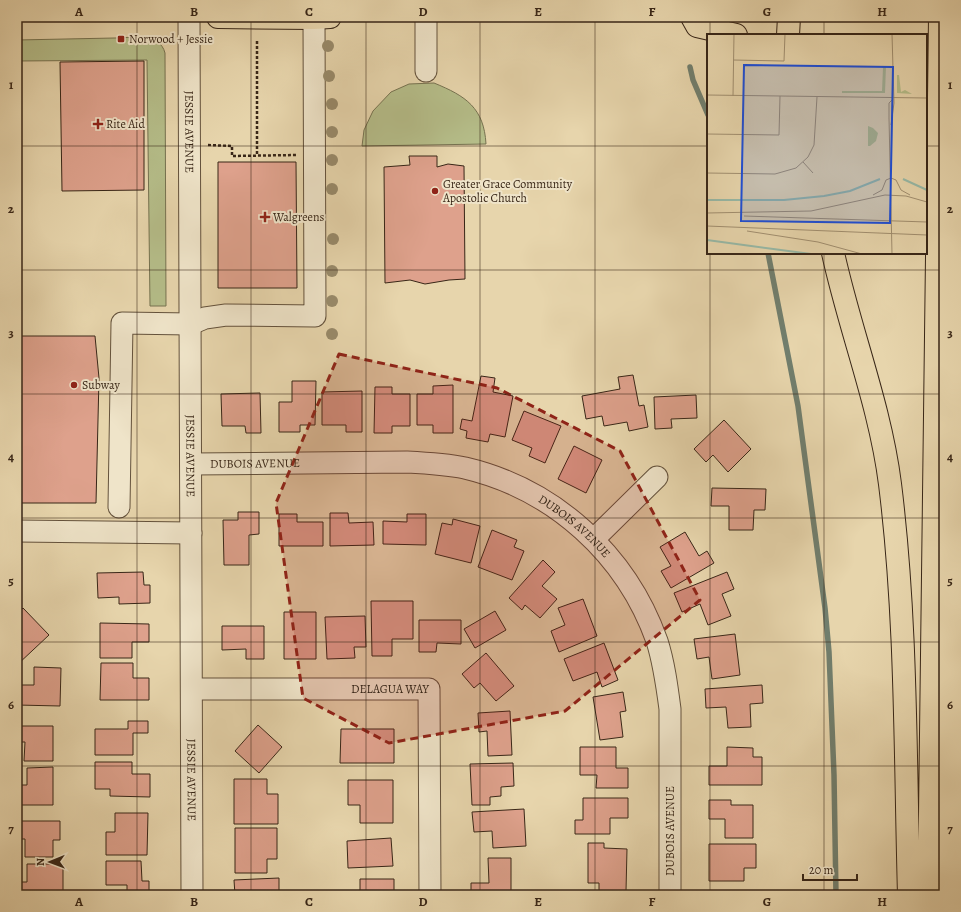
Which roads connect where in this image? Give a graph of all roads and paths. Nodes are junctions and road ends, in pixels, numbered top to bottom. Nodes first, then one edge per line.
1 (190, 17) edge
2 (218, 17) edge
3 (426, 17) edge
4 (692, 17) edge
5 (789, 17) edge
6 (940, 17) edge
7 (322, 18) edge
8 (732, 34) edge
9 (788, 34) edge
10 (256, 41) dead end
11 (426, 71) dead end
12 (214, 146) dead end
13 (299, 155) dead end
14 (257, 156) junction
15 (832, 254) edge
16 (191, 324) junction
17 (191, 464) junction
18 (657, 477) dead end
19 (119, 507) dead end
20 (17, 531) edge
21 (191, 533) junction
22 (594, 539) junction
23 (192, 688) junction
24 (192, 895) edge
25 (430, 895) edge
26 (670, 895) edge
27 (909, 895) edge
28 (929, 895) edge

1 - 16 street, JESSIE AVENUE
2 - 7 main road
3 - 11 street
4 - 8 main road
5 - 9 main road
6 - 28 main road
7 - 16 street
10 - 14 path
12 - 14 path
13 - 14 path
15 - 27 main road
16 - 17 street, JESSIE AVENUE
16 - 19 street
17 - 21 street, JESSIE AVENUE
17 - 22 street, DUBOIS AVENUE
18 - 22 street
20 - 21 street
21 - 23 street, JESSIE AVENUE
22 - 26 street, DUBOIS AVENUE
23 - 24 street, JESSIE AVENUE
23 - 25 street, DELAGUA WAY

